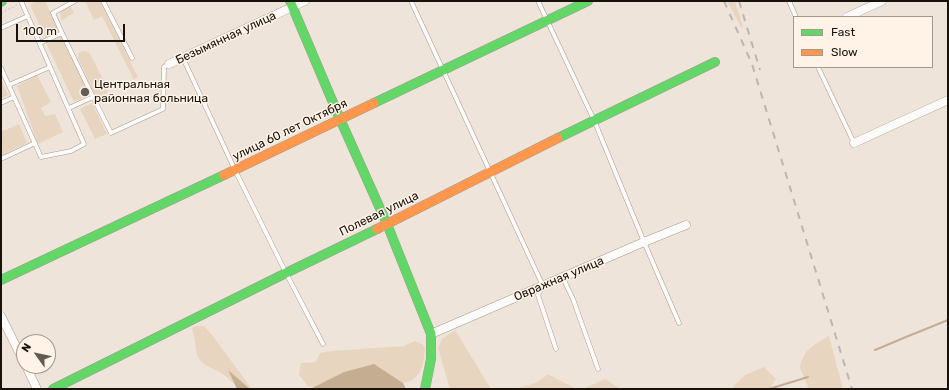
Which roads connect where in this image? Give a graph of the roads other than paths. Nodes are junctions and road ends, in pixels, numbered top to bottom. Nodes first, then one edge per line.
1 (75, 1) edge
2 (103, 1) edge
3 (305, 1) edge
4 (411, 1) edge
5 (538, 1) edge
6 (588, 1) edge
7 (789, 1) edge
8 (882, 1) edge
9 (22, 2) edge
10 (292, 4) edge
11 (28, 16) junction
12 (796, 16) edge
13 (849, 16) edge
14 (548, 20) junction
15 (1, 28) edge
16 (62, 33) junction
17 (40, 43) junction
18 (132, 58) dead end
19 (183, 58) junction
20 (715, 62) dead end
21 (169, 64) joint
22 (50, 67) junction
23 (818, 68) edge
24 (443, 70) junction
25 (2, 71) edge
26 (9, 85) junction
27 (14, 97) junction
28 (92, 97) junction
29 (948, 100) edge
30 (1, 103) edge
31 (68, 108) junction
32 (340, 119) junction
33 (594, 120) junction
34 (35, 143) junction
35 (854, 143) joint
36 (1, 159) edge
37 (235, 170) junction
38 (490, 172) junction
39 (387, 224) junction
40 (686, 225) dead end
41 (644, 242) junction
42 (286, 273) junction
43 (563, 278) junction
44 (1, 280) edge
45 (543, 286) junction
46 (1, 316) edge
47 (679, 323) dead end
48 (431, 334) junction
49 (323, 344) dead end
50 (16, 346) edge
51 (556, 350) dead end
52 (598, 369) dead end
53 (30, 374) edge
54 (37, 389) edge
55 (53, 389) edge
56 (425, 389) edge

1 - 16 lane
2 - 18 lane
3 - 10 street, Безымянная улица
4 - 24 lane
5 - 14 lane
6 - 14 street, улица 60 лет Октября
7 - 12 lane
8 - 13 street
9 - 11 lane
10 - 19 street, Безымянная улица
10 - 32 street
11 - 15 lane
11 - 17 lane
14 - 24 street, улица 60 лет Октября
14 - 33 lane
16 - 17 lane
16 - 28 lane
17 - 22 lane
19 - 21 street, Безымянная улица
19 - 37 lane
20 - 33 street, Полевая улица
21 - 28 lane
22 - 26 lane
22 - 31 lane
23 - 35 lane
24 - 32 street, улица 60 лет Октября
24 - 38 lane
25 - 26 lane
26 - 27 lane
27 - 30 lane
27 - 34 lane
28 - 31 lane
29 - 35 street
31 - 34 lane
32 - 37 street, улица 60 лет Октября
32 - 39 street
33 - 38 street, Полевая улица
33 - 41 lane
34 - 36 lane
37 - 42 lane
37 - 44 street, улица 60 лет Октября
38 - 39 street, Полевая улица
38 - 45 lane
39 - 42 street, Полевая улица
39 - 48 street
40 - 41 street, Овражная улица
41 - 43 street, Овражная улица
41 - 47 lane
42 - 49 lane
42 - 55 street, Полевая улица
43 - 45 street, Овражная улица
43 - 52 lane
45 - 48 street, Овражная улица
45 - 51 lane
46 - 50 street
48 - 56 street
53 - 54 street

